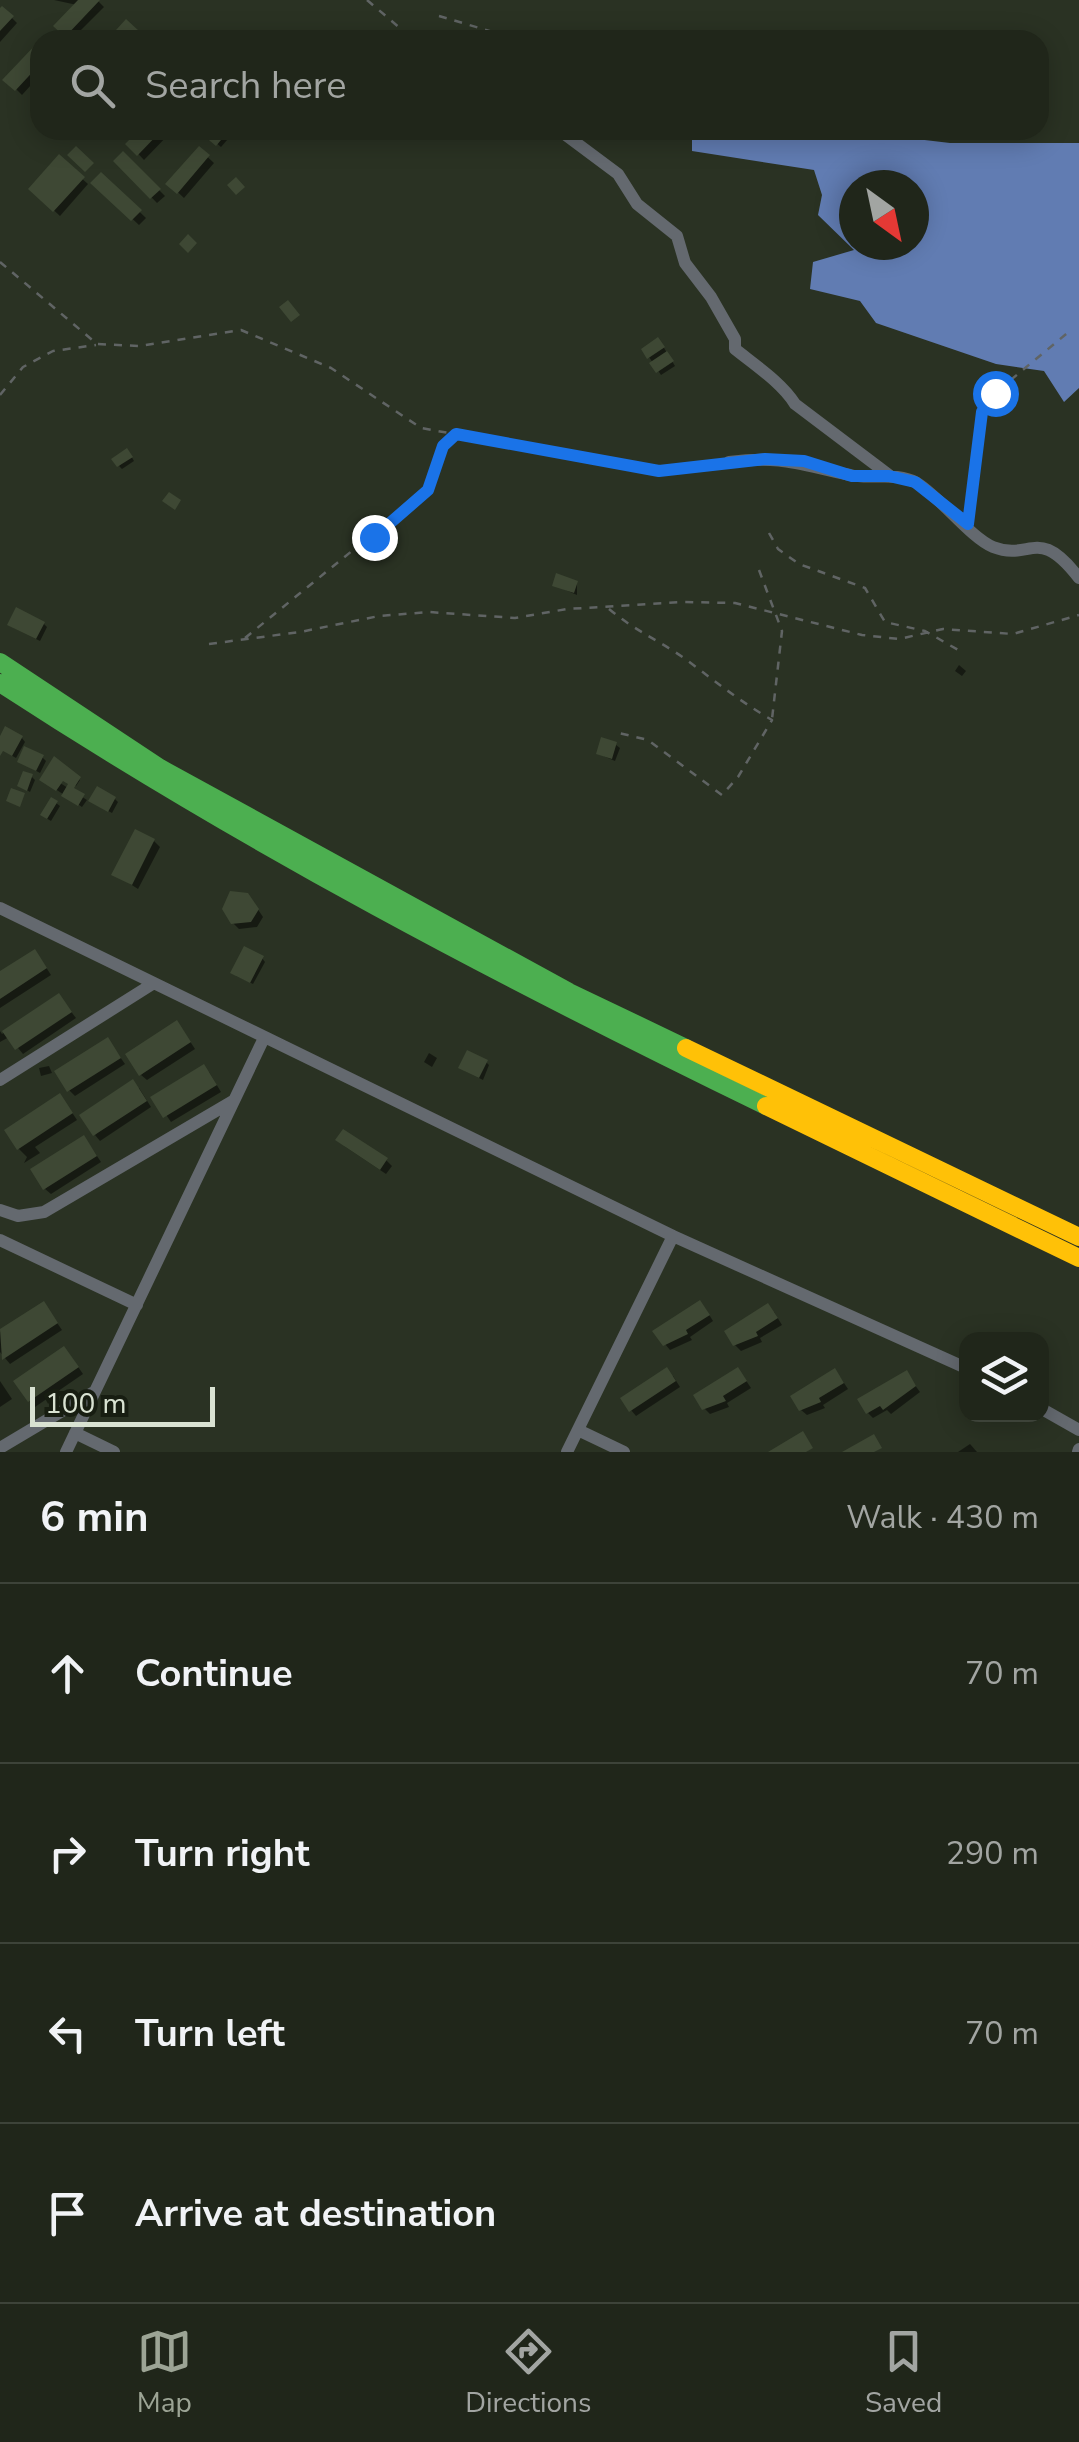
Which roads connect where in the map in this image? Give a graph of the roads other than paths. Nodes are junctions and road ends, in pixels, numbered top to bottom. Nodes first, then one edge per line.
1 (572, 140) edge
2 (729, 462) road end
3 (889, 476) junction
4 (1079, 578) edge
5 (0, 662) edge
6 (0, 683) edge
7 (304, 858) junction
8 (3, 913) edge
9 (154, 983) junction
10 (264, 1038) junction
11 (0, 1080) edge
12 (235, 1099) junction
13 (0, 1210) edge
14 (1025, 1221) junction
15 (674, 1236) junction
16 (1079, 1237) edge
17 (0, 1240) edge
18 (1079, 1258) edge
19 (136, 1304) junction
20 (959, 1365) edge
21 (94, 1392) junction
22 (1049, 1413) edge
23 (578, 1430) junction
24 (1079, 1430) edge
25 (75, 1434) junction
26 (0, 1448) edge
27 (66, 1452) edge
28 (114, 1452) edge
29 (567, 1452) edge
30 (624, 1452) edge

1 - 3 street
2 - 3 street
3 - 4 street
5 - 7 main road
6 - 7 main road
7 - 14 main road
8 - 9 street
9 - 10 street
9 - 11 street
10 - 12 street
10 - 15 street
12 - 13 street
12 - 19 street
14 - 16 main road
14 - 18 main road
15 - 20 street
15 - 23 street
17 - 19 street
19 - 21 street
21 - 25 street
21 - 26 street
22 - 24 street
23 - 29 street
23 - 30 street
25 - 27 street
25 - 28 street

